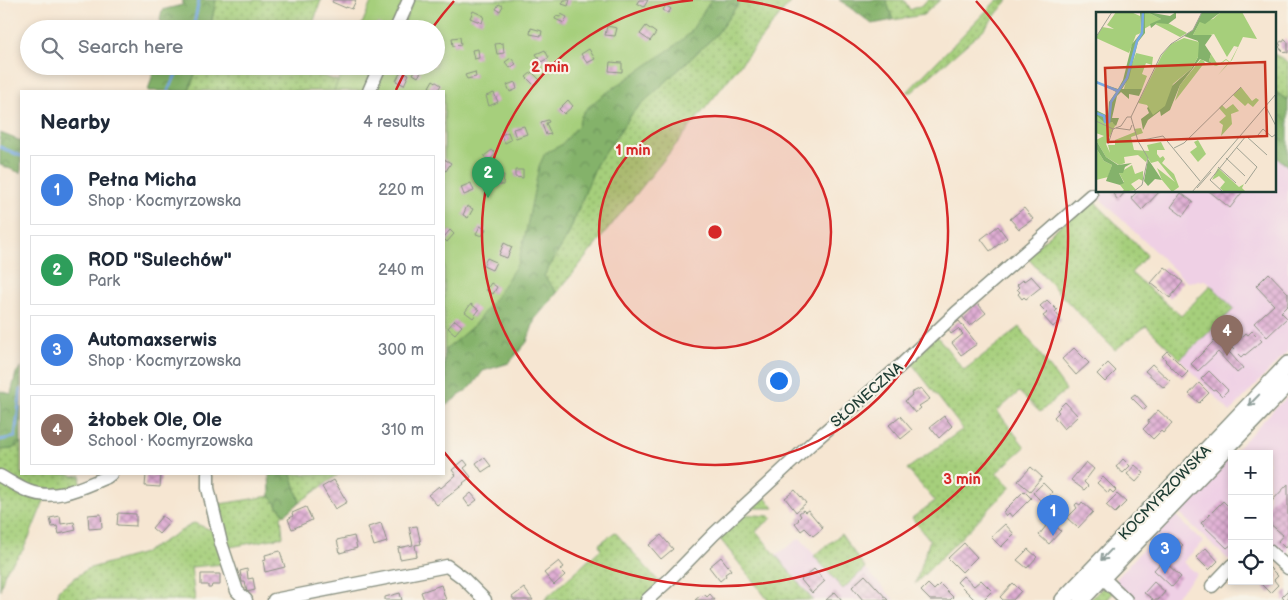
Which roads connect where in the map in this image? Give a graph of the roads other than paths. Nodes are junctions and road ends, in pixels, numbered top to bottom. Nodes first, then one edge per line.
1 (409, 0) edge
2 (400, 20) edge
3 (376, 75) edge
4 (369, 90) edge
5 (1091, 195) dead end
6 (1288, 364) edge
7 (1288, 384) edge
8 (110, 475) edge
9 (208, 475) edge
10 (0, 476) edge
11 (1273, 554) edge
12 (1288, 568) edge
13 (1228, 569) edge
14 (1102, 578) junction
15 (1212, 586) dead end
16 (1119, 598) edge
17 (244, 599) edge
18 (274, 600) edge
19 (485, 600) edge
20 (647, 600) edge
21 (1063, 600) edge
22 (1081, 600) edge

1 - 2 street
3 - 4 street
5 - 20 street, SŁONECZNA
6 -> 21 main road, KOCMYRZOWSKA
7 - 14 main road, KOCMYRZOWSKA
8 - 10 street
9 - 17 street
11 - 12 street
13 - 15 street
14 - 16 street
14 - 22 main road, KOCMYRZOWSKA
18 - 19 street

